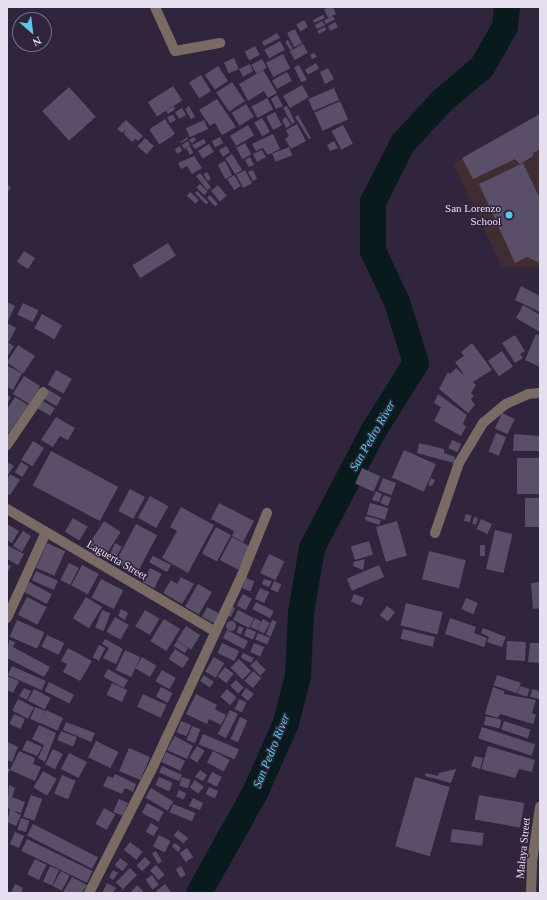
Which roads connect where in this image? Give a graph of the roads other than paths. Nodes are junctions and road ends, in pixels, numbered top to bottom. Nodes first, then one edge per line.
1 (155, 7) edge
2 (220, 43) dead end
3 (43, 392) dead end
4 (540, 393) edge
5 (7, 445) edge
6 (7, 509) edge
7 (267, 513) dead end
8 (46, 532) junction
9 (435, 533) dead end
10 (7, 618) edge
11 (214, 631) junction
12 (540, 806) edge
13 (89, 893) edge
14 (531, 893) edge

1 - 2 street
3 - 5 street
4 - 9 street
6 - 8 street, Laguerta Street
7 - 11 street
8 - 10 street
8 - 11 street, Laguerta Street
11 - 13 street
12 - 14 street, Malaya Street

